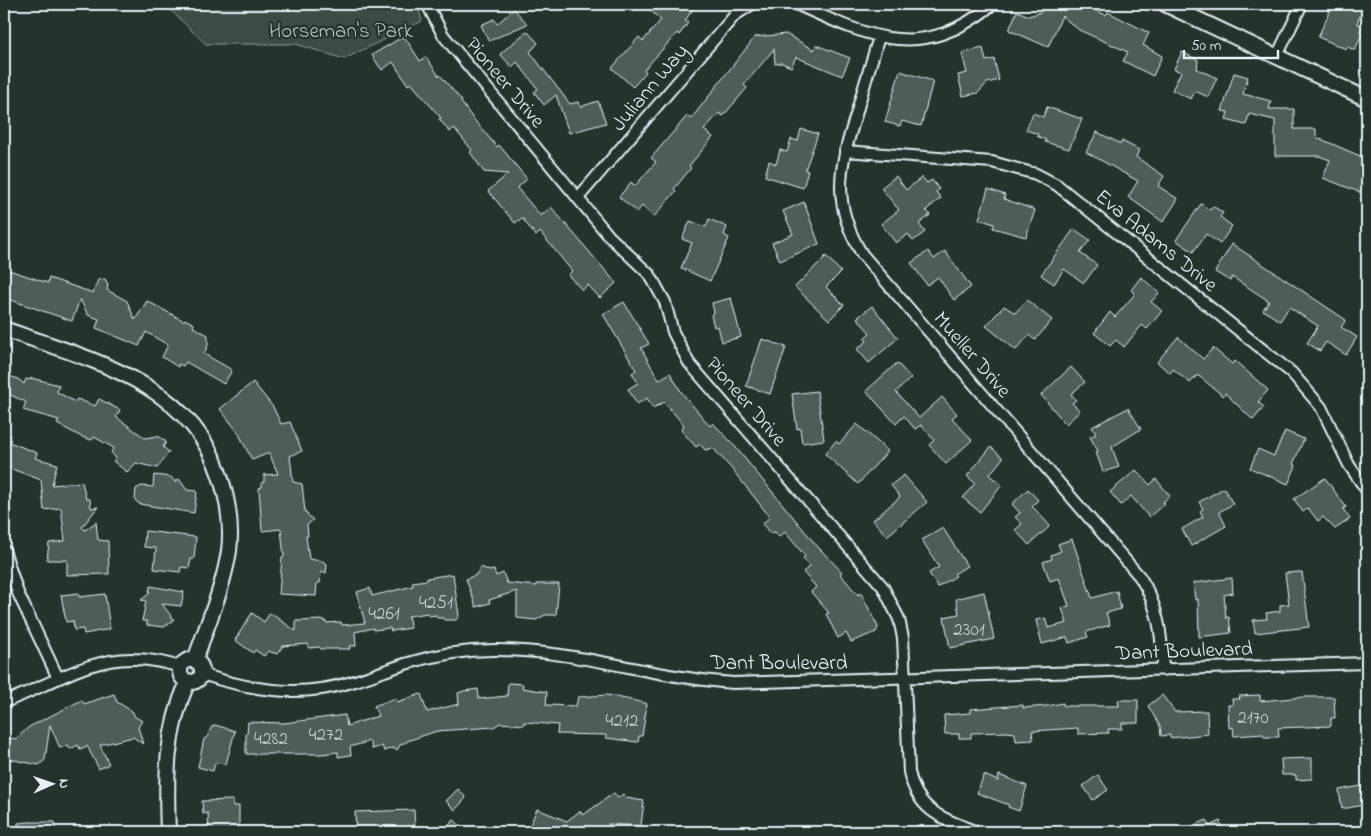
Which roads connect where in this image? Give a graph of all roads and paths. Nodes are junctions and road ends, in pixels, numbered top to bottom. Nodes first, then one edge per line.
1 (427, 4) edge
2 (796, 4) edge
3 (993, 4) edge
4 (1165, 4) edge
5 (1302, 4) edge
6 (747, 5) edge
7 (879, 37) junction
8 (1277, 56) junction
9 (1367, 98) edge
10 (845, 151) junction
11 (578, 198) junction
12 (4, 329) edge
13 (1367, 474) edge
14 (1359, 480) junction
15 (1367, 491) edge
16 (4, 550) edge
17 (195, 660) junction
18 (1367, 663) edge
19 (181, 667) junction
20 (1163, 670) junction
21 (202, 674) junction
22 (58, 678) junction
23 (905, 678) junction
24 (188, 681) junction
25 (4, 702) edge
26 (168, 832) edge
27 (977, 832) edge

1 - 11 street, Pioneer Drive
2 - 7 street
3 - 7 street
4 - 8 street
5 - 8 street
6 - 11 street, Juliann Way
7 - 10 street, Mueller Drive
8 - 9 street
10 - 14 street, Eva Adams Drive
10 - 20 street, Mueller Drive
11 - 23 street, Pioneer Drive
12 - 17 street
13 - 14 street
14 - 15 street, Eva Adams Drive
16 - 22 street
17 - 19 street
17 - 21 street
18 - 20 street, Dant Boulevard
19 - 22 street
19 - 24 street
20 - 23 street, Dant Boulevard
21 - 23 street, Dant Boulevard
21 - 24 street
22 - 25 street
23 - 27 street, Pioneer Drive
24 - 26 street

